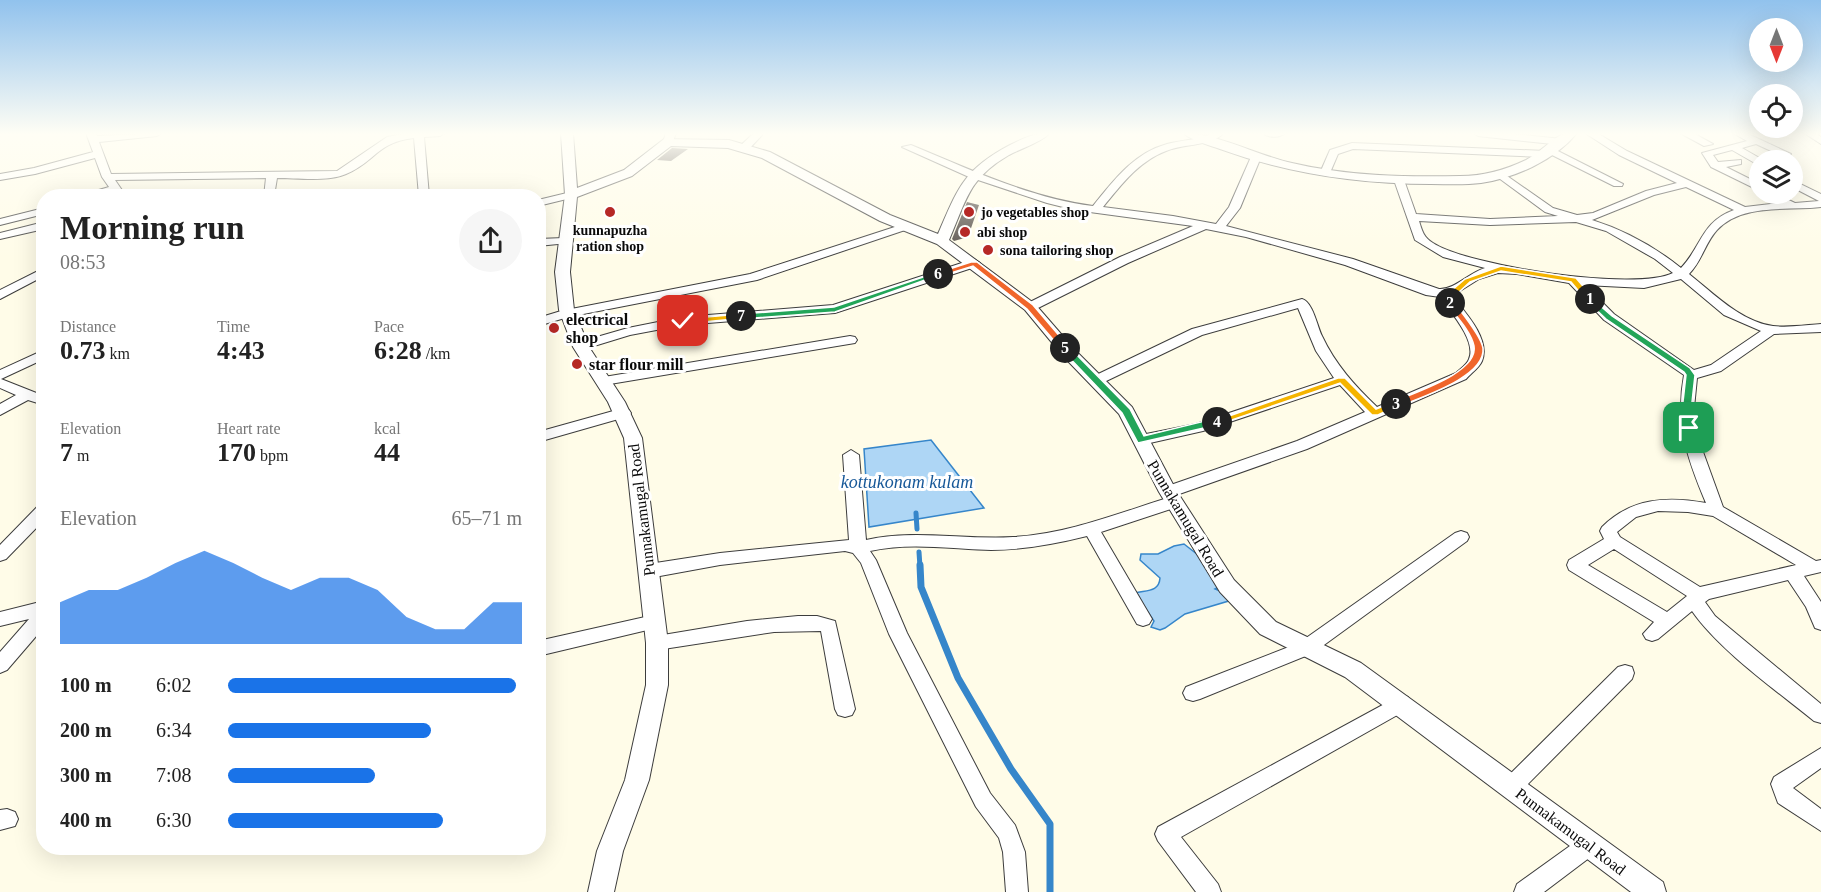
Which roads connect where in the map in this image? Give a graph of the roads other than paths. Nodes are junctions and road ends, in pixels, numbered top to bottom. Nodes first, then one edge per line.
1 (317, 175) edge
2 (570, 175) edge
3 (624, 175) edge
4 (803, 175) edge
5 (973, 175) joint
6 (1126, 175) edge
7 (1248, 175) edge
8 (1342, 175) edge
9 (1496, 175) edge
10 (1501, 175) edge
11 (1597, 175) edge
12 (1668, 175) edge
13 (1733, 175) edge
14 (272, 176) junction
15 (107, 177) joint
16 (1399, 180) junction
17 (1749, 183) edge
18 (1618, 184) dead end
19 (1687, 184) junction
20 (115, 189) edge
21 (270, 189) edge
22 (1803, 189) edge
23 (571, 195) junction
24 (1821, 198) edge
25 (546, 202) edge
26 (1789, 204) edge
27 (1821, 204) edge
28 (1795, 207) junction
29 (1096, 209) junction
30 (1744, 211) junction
31 (36, 213) edge
32 (1412, 217) junction
33 (1575, 219) junction
34 (0, 222) edge
35 (1206, 225) junction
36 (907, 226) junction
37 (36, 227) edge
38 (1219, 228) junction
39 (0, 236) edge
40 (564, 241) junction
41 (942, 241) junction
42 (546, 242) edge
43 (974, 263) junction
44 (1501, 269) junction
45 (1683, 274) junction
46 (36, 275) edge
47 (1573, 280) junction
48 (1443, 294) junction
49 (0, 295) edge
50 (1030, 307) junction
51 (566, 314) junction
52 (546, 320) edge
53 (1821, 328) edge
54 (1771, 330) junction
55 (850, 340) dead end
56 (581, 346) junction
57 (36, 358) edge
58 (0, 375) edge
59 (1691, 375) junction
60 (1097, 380) junction
61 (1341, 380) junction
62 (603, 381) junction
63 (0, 383) edge
64 (25, 395) junction
65 (36, 398) edge
66 (0, 410) edge
67 (624, 413) junction
68 (1375, 413) junction
69 (546, 435) edge
70 (1141, 440) junction
71 (851, 455) dead end
72 (1171, 497) junction
73 (1717, 511) junction
74 (36, 518) edge
75 (1091, 529) junction
76 (1461, 537) dead end
77 (1614, 541) junction
78 (858, 548) junction
79 (0, 555) edge
80 (1817, 567) edge
81 (649, 571) junction
82 (1792, 573) junction
83 (1697, 598) junction
84 (36, 610) edge
85 (0, 619) edge
86 (1143, 619) dead end
87 (1668, 621) junction
88 (654, 622) junction
89 (36, 623) edge
90 (1821, 623) edge
91 (1652, 634) dead end
92 (657, 643) junction
93 (546, 647) edge
94 (1306, 648) junction
95 (0, 665) edge
96 (1625, 673) dead end
97 (1193, 693) dead end
98 (1401, 704) junction
99 (845, 710) dead end
100 (1821, 715) edge
101 (1821, 757) edge
102 (1511, 787) junction
103 (1821, 821) edge
104 (1588, 845) junction
105 (602, 892) edge
106 (1017, 892) edge
107 (1210, 892) edge
108 (1525, 892) edge
109 (1653, 892) edge

1 - 14 street
2 - 23 street
3 - 23 street, Punnakamugal Road
4 - 36 street, Punnakamugal Road
5 - 29 street
5 - 41 street
6 - 29 street
7 - 38 street
8 - 16 street
9 - 16 street
10 - 33 street
11 - 18 street
12 - 19 street
13 - 17 street
14 - 15 street
14 - 21 street
15 - 20 street
16 - 32 street
19 - 30 street
19 - 33 street
22 - 24 street
23 - 25 street
23 - 40 street, Punnakamugal Road
26 - 28 street
27 - 28 street
28 - 30 street
29 - 35 street
30 - 45 street
31 - 34 street
32 - 33 street
32 - 44 street
33 - 45 street
35 - 38 street
35 - 50 street
36 - 41 street, Punnakamugal Road
36 - 51 street
37 - 39 street
38 - 48 street
40 - 42 street
40 - 51 street, Punnakamugal Road
41 - 43 street, Punnakamugal Road
43 - 50 street, Punnakamugal Road
43 - 56 street
44 - 47 street
44 - 48 street
45 - 47 street
45 - 54 street
46 - 49 street
47 - 59 street
48 - 68 street
50 - 60 street, Punnakamugal Road
51 - 52 street
51 - 56 street, Punnakamugal Road
53 - 54 street
54 - 59 street
55 - 62 street
56 - 62 street, Punnakamugal Road
57 - 58 street
59 - 73 street
60 - 61 street
60 - 70 street, Punnakamugal Road
61 - 68 street
61 - 70 street
62 - 67 street, Punnakamugal Road
63 - 64 street
64 - 65 street
64 - 66 street
67 - 69 street
67 - 81 street, Punnakamugal Road
68 - 72 street
70 - 72 street, Punnakamugal Road
71 - 78 street
72 - 75 street
72 - 94 street, Punnakamugal Road
73 - 77 street
73 - 80 street
74 - 79 street
75 - 78 street
75 - 86 street
76 - 94 street
77 - 83 street
77 - 87 street
78 - 81 street
78 - 106 street
80 - 82 street
81 - 88 street, Punnakamugal Road
82 - 83 street
82 - 90 street
83 - 87 street
83 - 100 street
84 - 85 street
87 - 91 street
88 - 92 street, Punnakamugal Road
88 - 93 street
89 - 95 street
92 - 99 street
92 - 105 street, Punnakamugal Road
94 - 97 street
94 - 98 street, Punnakamugal Road
96 - 102 street
98 - 102 street, Punnakamugal Road
98 - 107 street
101 - 103 street
102 - 104 street, Punnakamugal Road
104 - 108 street
104 - 109 street, Punnakamugal Road

